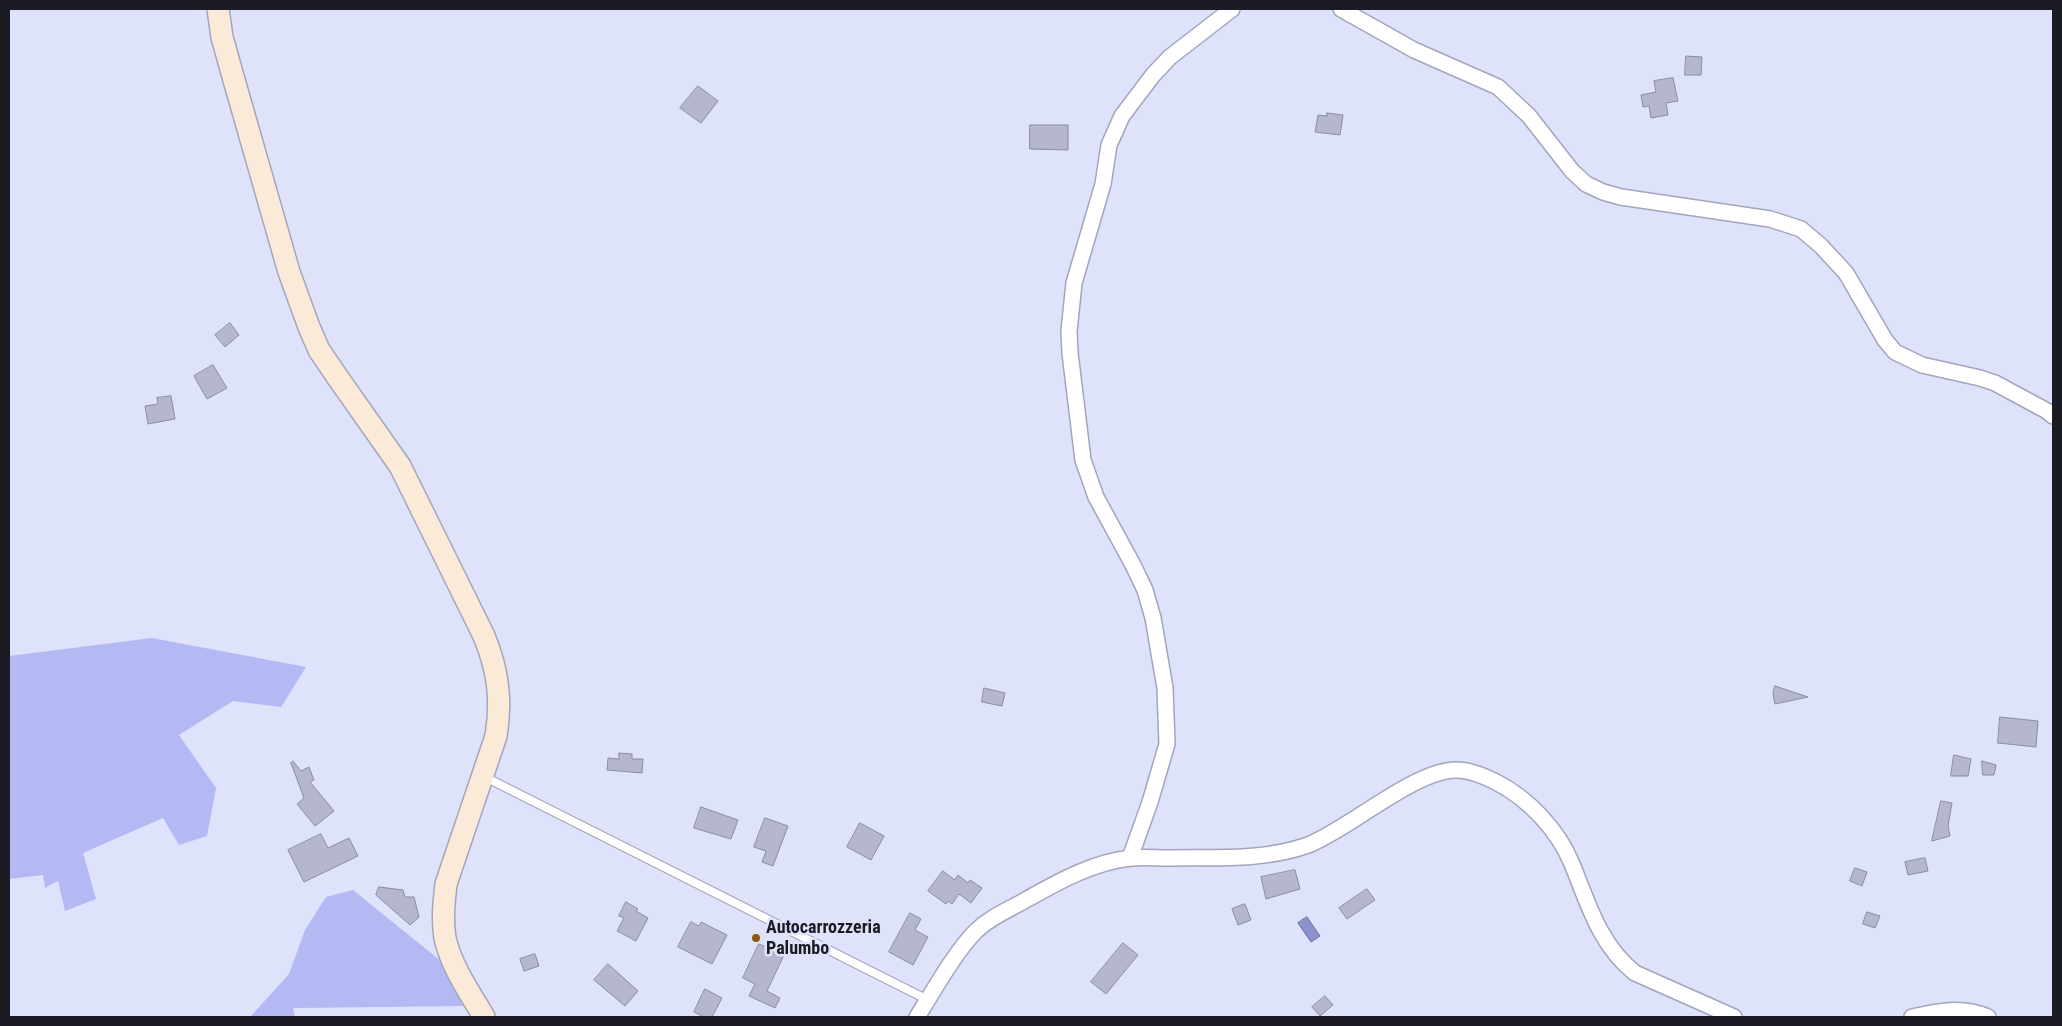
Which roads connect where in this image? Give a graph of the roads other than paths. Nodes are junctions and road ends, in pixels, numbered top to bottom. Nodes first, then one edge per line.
1 (218, 9) edge
2 (1232, 9) edge
3 (1341, 9) edge
4 (2053, 416) edge
5 (483, 776) junction
6 (1130, 858) junction
7 (928, 1000) junction
8 (484, 1017) edge
9 (917, 1017) edge
10 (1734, 1017) edge
11 (1912, 1017) edge
12 (1988, 1017) edge

1 - 5 street
2 - 6 street
3 - 4 street
5 - 7 lane
5 - 8 street
6 - 7 street
6 - 10 street
7 - 9 street
11 - 12 street

